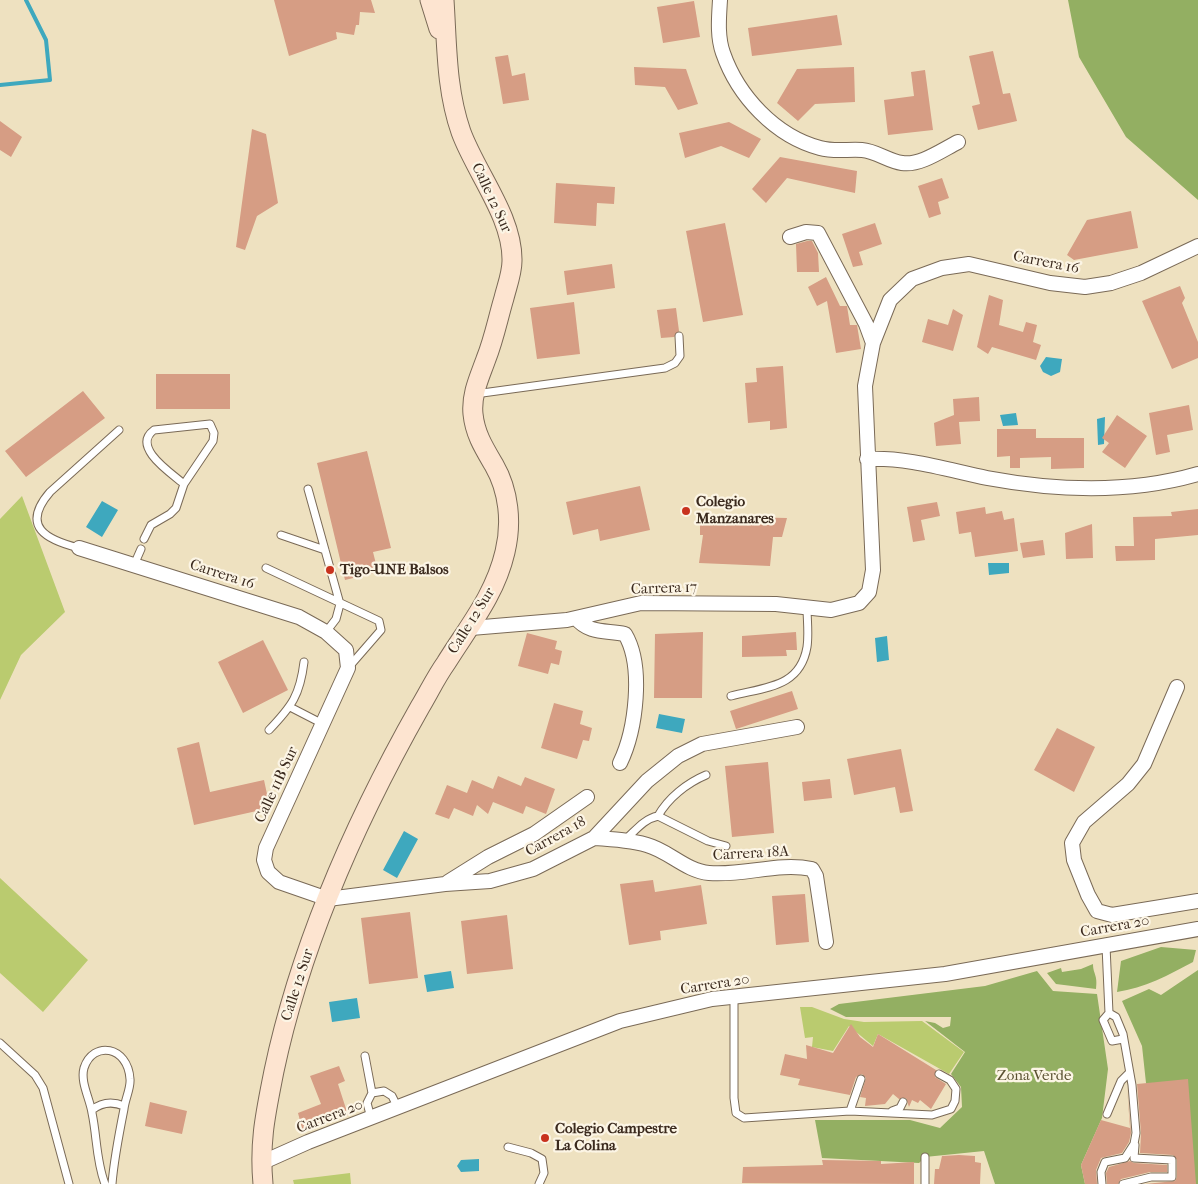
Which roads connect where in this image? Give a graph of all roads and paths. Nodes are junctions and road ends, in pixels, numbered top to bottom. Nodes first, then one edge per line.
1 (430, 0) edge
2 (444, 0) edge
3 (720, 0) edge
4 (445, 47) junction
5 (958, 142) dead end
6 (790, 237) dead end
7 (1198, 246) edge
8 (679, 336) dead end
9 (873, 343) junction
10 (474, 394) junction
11 (119, 430) dead end
12 (867, 459) junction
13 (1198, 474) edge
14 (184, 484) junction
15 (308, 489) dead end
16 (281, 535) dead end
17 (144, 539) dead end
18 (79, 548) joint
19 (141, 548) dead end
20 (326, 550) junction
21 (134, 565) junction
22 (266, 568) dead end
23 (340, 604) junction
24 (807, 607) junction
25 (576, 618) junction
26 (471, 628) junction
27 (326, 632) junction
28 (304, 662) dead end
29 (348, 668) junction
30 (1177, 686) dead end
31 (731, 696) dead end
32 (290, 707) junction
33 (323, 724) junction
34 (797, 727) dead end
35 (269, 730) dead end
36 (620, 763) dead end
37 (706, 775) dead end
38 (587, 797) dead end
39 (658, 816) junction
40 (594, 838) junction
41 (626, 840) junction
42 (726, 846) dead end
43 (445, 884) junction
44 (328, 899) junction
45 (1198, 901) edge
46 (1198, 929) edge
47 (826, 942) dead end
48 (1106, 946) junction
49 (734, 996) junction
50 (1109, 1013) junction
51 (1123, 1040) junction
52 (0, 1042) edge
53 (365, 1056) dead end
54 (1129, 1073) junction
55 (939, 1074) dead end
56 (861, 1079) dead end
57 (372, 1093) junction
58 (903, 1102) dead end
59 (124, 1106) junction
60 (398, 1108) junction
61 (92, 1110) junction
62 (850, 1111) junction
63 (892, 1112) junction
64 (1107, 1114) dead end
65 (371, 1118) junction
66 (1135, 1140) junction
67 (508, 1147) dead end
68 (925, 1157) dead end
69 (261, 1164) junction
70 (69, 1184) edge
71 (105, 1184) edge
72 (112, 1184) edge
73 (263, 1184) edge
74 (539, 1184) edge
75 (925, 1184) edge
76 (1102, 1184) edge
77 (1123, 1184) edge

1 - 4 main road, Calle 12 Sur
2 - 4 main road, Calle 12 Sur
3 - 5 street
4 - 10 main road, Calle 12 Sur
6 - 9 street
7 - 9 street, Carrera 16
8 - 10 lane
9 - 12 street
10 - 26 main road, Calle 12 Sur
11 - 18 lane
12 - 13 street
12 - 24 street, Carrera 17
14 - 14 lane
14 - 17 lane
15 - 20 lane
16 - 20 lane
18 - 21 street, Carrera 16
19 - 21 lane
20 - 23 lane
21 - 27 street, Carrera 16
22 - 23 lane
23 - 27 lane
23 - 29 lane
24 - 25 street, Carrera 17
24 - 31 lane
25 - 26 street, Carrera 17
25 - 36 street
26 - 44 main road, Calle 12 Sur
27 - 29 street, Carrera 16
28 - 32 lane
29 - 33 street, Calle 11B Sur
30 - 45 street
32 - 33 lane
32 - 35 lane
33 - 44 street, Calle 11B Sur
34 - 40 street, Carrera 18
37 - 39 lane
38 - 43 street
39 - 41 lane
39 - 42 lane
40 - 41 street, Carrera 18A
40 - 43 street, Carrera 18
41 - 47 street, Carrera 18A
43 - 44 street, Carrera 18
44 - 69 main road, Calle 12 Sur
46 - 48 street, Carrera 20
48 - 49 street, Carrera 20
48 - 50 lane
49 - 60 street, Carrera 20
49 - 62 lane
50 - 51 lane
50 - 51 lane
51 - 54 lane
52 - 70 lane
53 - 57 lane
54 - 64 lane
54 - 66 lane
55 - 63 lane
56 - 62 lane
57 - 60 lane
57 - 65 lane
58 - 63 lane
59 - 61 lane
59 - 61 lane
59 - 72 lane
60 - 65 street, Carrera 20
61 - 71 lane
62 - 63 lane
65 - 69 street, Carrera 20
66 - 76 lane
66 - 77 lane
67 - 74 lane
68 - 75 lane
69 - 73 main road, Calle 12 Sur

